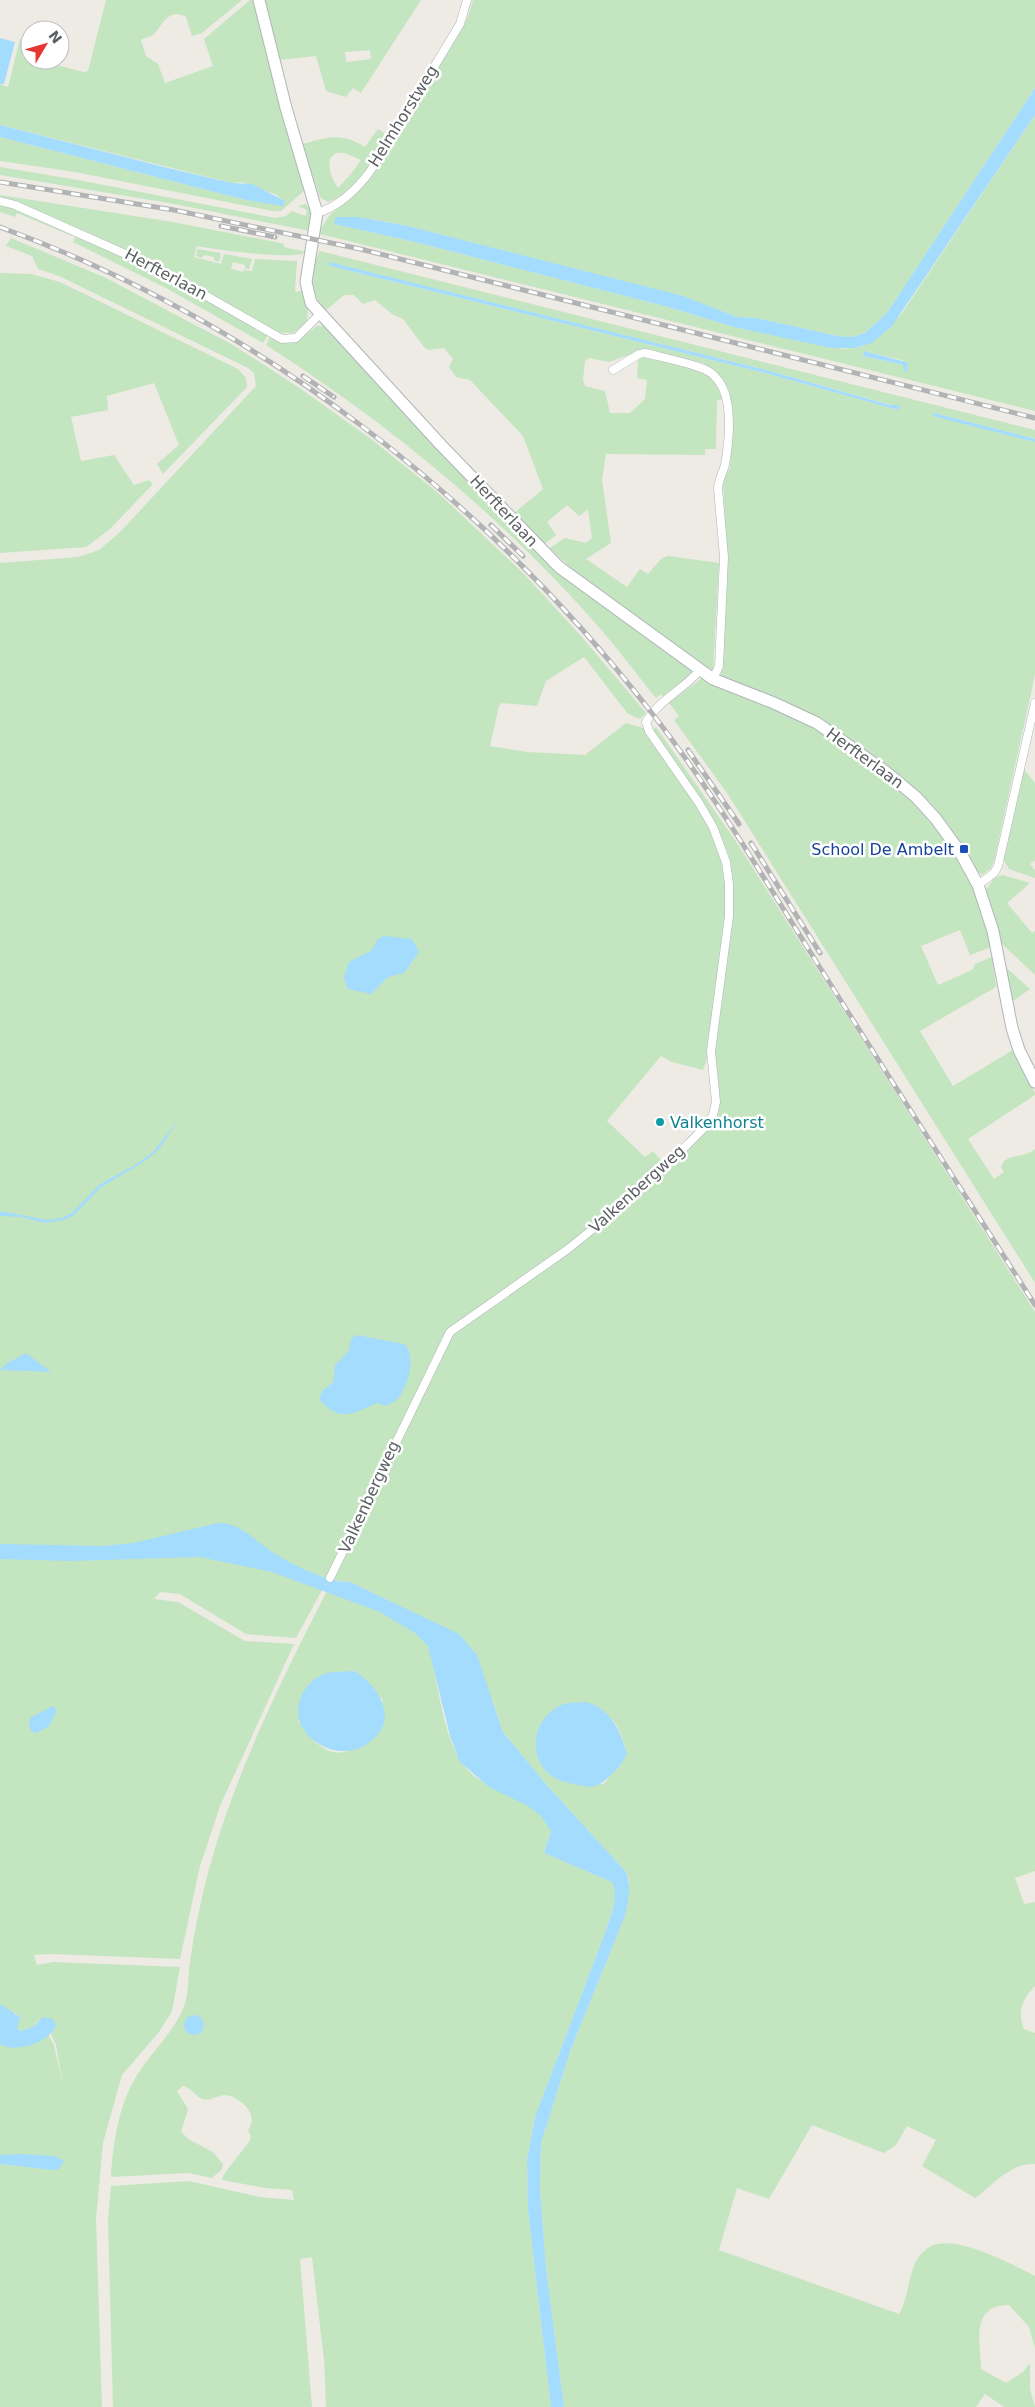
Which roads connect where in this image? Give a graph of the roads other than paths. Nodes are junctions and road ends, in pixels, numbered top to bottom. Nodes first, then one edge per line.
1 (259, 0) edge
2 (467, 0) edge
3 (0, 201) edge
4 (317, 213) junction
5 (320, 314) junction
6 (612, 370) dead end
7 (700, 670) junction
8 (713, 679) junction
9 (1035, 703) edge
10 (978, 885) junction
11 (1035, 1082) edge
12 (330, 1578) dead end

1 - 4 street, Herfterlaan
2 - 4 street, Helmhorstweg
3 - 5 street, Herfterlaan
4 - 5 street, Herfterlaan
5 - 7 street, Herfterlaan
6 - 8 street
7 - 8 street, Herfterlaan
7 - 12 street, Valkenbergweg
8 - 10 street, Herfterlaan
9 - 10 street
10 - 11 street, Herfterlaan

